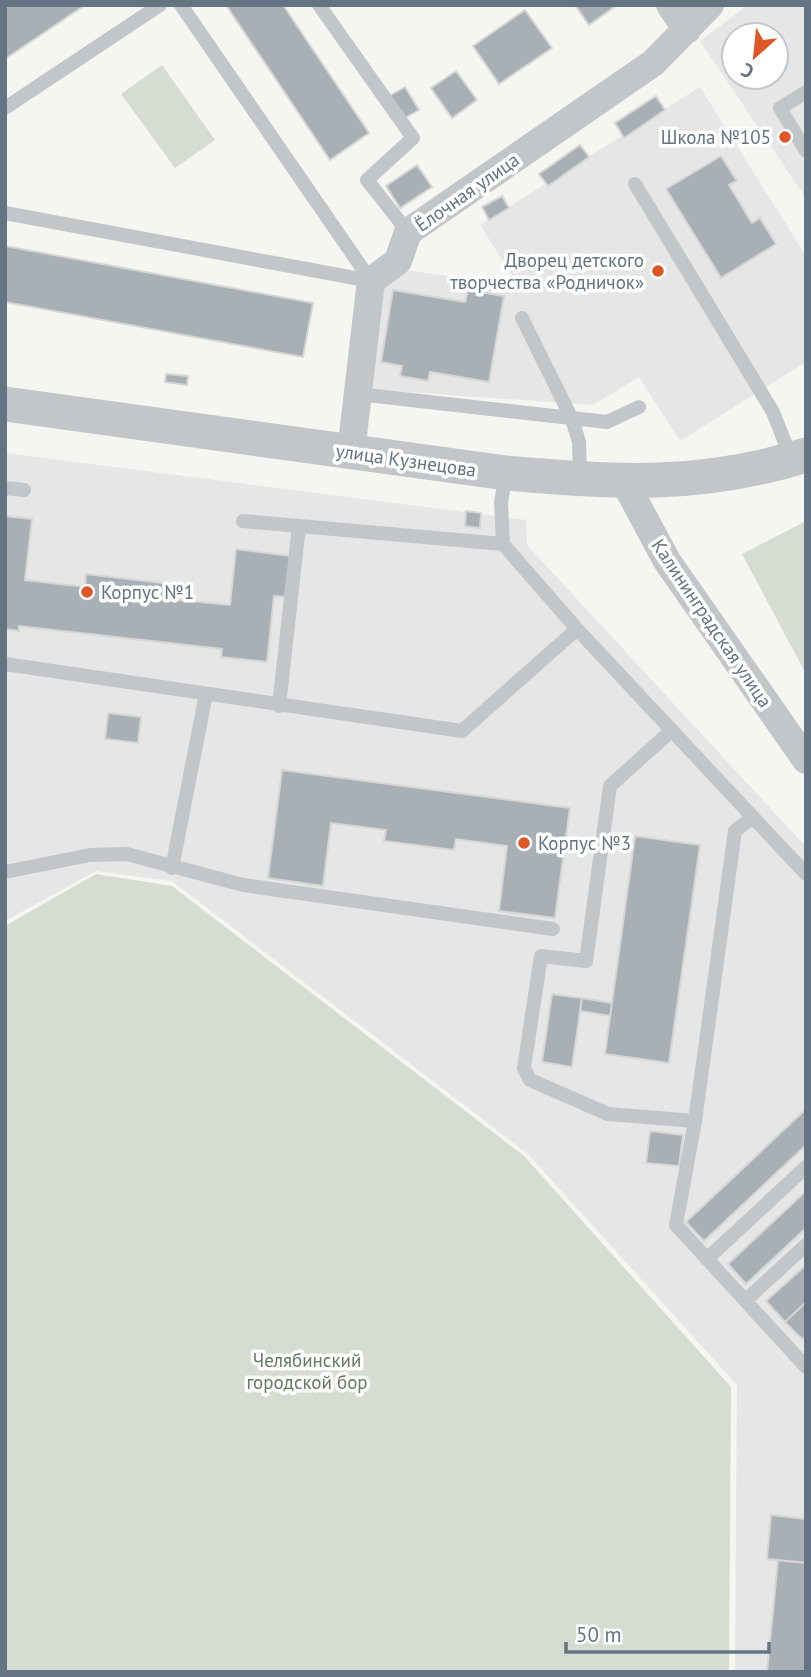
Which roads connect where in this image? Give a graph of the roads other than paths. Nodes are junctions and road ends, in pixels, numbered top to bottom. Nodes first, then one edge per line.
1 (160, 5) edge
2 (181, 5) edge
3 (319, 5) edge
4 (670, 5) edge
5 (710, 5) edge
6 (687, 30) junction
7 (806, 92) edge
8 (5, 108) edge
9 (806, 151) edge
10 (635, 184) dead end
11 (5, 213) edge
12 (408, 232) junction
13 (371, 281) junction
14 (522, 318) dead end
15 (358, 394) junction
16 (5, 404) edge
17 (639, 407) dead end
18 (572, 419) junction
19 (351, 452) junction
20 (799, 457) edge
21 (506, 473) junction
22 (580, 479) junction
23 (624, 481) junction
24 (5, 488) edge
25 (24, 490) dead end
26 (243, 521) dead end
27 (299, 526) junction
28 (503, 544) junction
29 (578, 629) junction
30 (5, 664) edge
31 (206, 694) junction
32 (279, 706) junction
33 (672, 730) junction
34 (806, 760) edge
35 (753, 817) junction
36 (172, 868) junction
37 (5, 873) edge
38 (806, 874) edge
39 (553, 929) dead end
40 (695, 1121) junction
41 (806, 1167) edge
42 (806, 1245) edge
43 (708, 1258) junction
44 (746, 1300) junction
45 (805, 1364) edge

1 - 8 lane
2 - 13 lane
3 - 12 lane
4 - 6 street
5 - 6 street, Ёлочная улица
6 - 12 street, Ёлочная улица
7 - 9 lane
10 - 20 lane
11 - 13 lane
12 - 13 street, Ёлочная улица
13 - 15 street
14 - 18 lane
15 - 18 lane
15 - 19 street
16 - 19 street, улица Кузнецова
17 - 18 lane
18 - 22 lane
19 - 21 street, улица Кузнецова
20 - 23 street, улица Кузнецова
21 - 22 street, улица Кузнецова
21 - 28 lane
22 - 23 street, улица Кузнецова
23 - 34 street, Калининградская улица
24 - 25 lane
26 - 27 lane
27 - 28 lane
27 - 32 lane
28 - 29 lane
29 - 32 lane
29 - 33 lane
30 - 31 lane
31 - 32 lane
31 - 36 lane
33 - 35 lane
33 - 40 lane
35 - 38 lane
35 - 40 lane
36 - 37 lane
36 - 39 lane
40 - 43 lane
41 - 43 lane
42 - 44 lane
43 - 44 lane
44 - 45 lane

